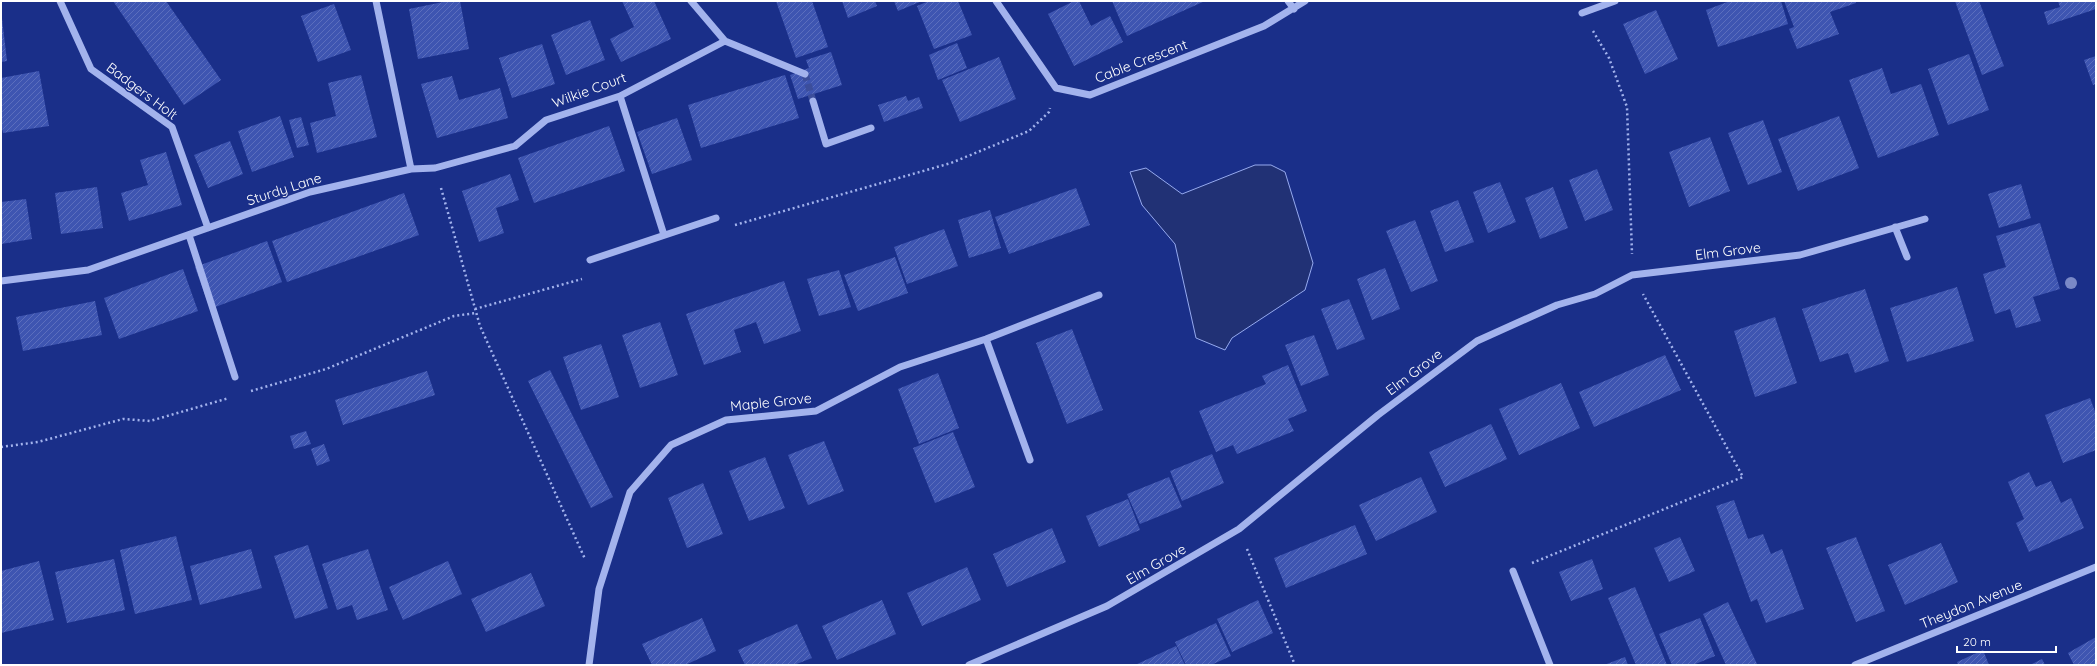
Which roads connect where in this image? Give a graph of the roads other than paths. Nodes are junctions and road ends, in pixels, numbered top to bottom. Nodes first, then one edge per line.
1 (60, 1) edge
2 (376, 1) edge
3 (691, 1) edge
4 (996, 1) edge
5 (1288, 1) edge
6 (1305, 1) edge
7 (1615, 1) edge
8 (1294, 9) junction
9 (1582, 13) road end
10 (726, 41) junction
11 (806, 74) dead end
12 (620, 96) junction
13 (813, 101) tunnel mouth
14 (871, 128) dead end
15 (411, 169) junction
16 (716, 218) dead end
17 (1925, 219) dead end
18 (1895, 227) junction
19 (208, 228) junction
20 (189, 234) junction
21 (664, 235) junction
22 (1907, 256) dead end
23 (590, 260) dead end
24 (1, 281) edge
25 (1099, 295) dead end
26 (986, 340) junction
27 (235, 377) dead end
28 (1030, 460) dead end
29 (2096, 567) edge
30 (1513, 571) road end
31 (589, 665) edge
32 (969, 665) edge
33 (1550, 665) edge
34 (1855, 665) edge

1 - 19 street, Badgers Holt
2 - 15 street
3 - 10 street
4 - 8 street, Cable Crescent
5 - 8 street
6 - 8 street, Cable Crescent
7 - 9 street
10 - 11 street
10 - 12 street, Wilkie Court
12 - 15 street, Wilkie Court
12 - 21 street
13 - 14 street
15 - 19 street, Sturdy Lane
16 - 21 street
17 - 18 street, Elm Grove
18 - 22 street
18 - 32 street, Elm Grove
19 - 20 street, Sturdy Lane
20 - 24 street, Sturdy Lane
20 - 27 street
21 - 23 street
25 - 26 street, Maple Grove
26 - 28 street
26 - 31 street, Maple Grove
29 - 34 street, Theydon Avenue
30 - 33 street

